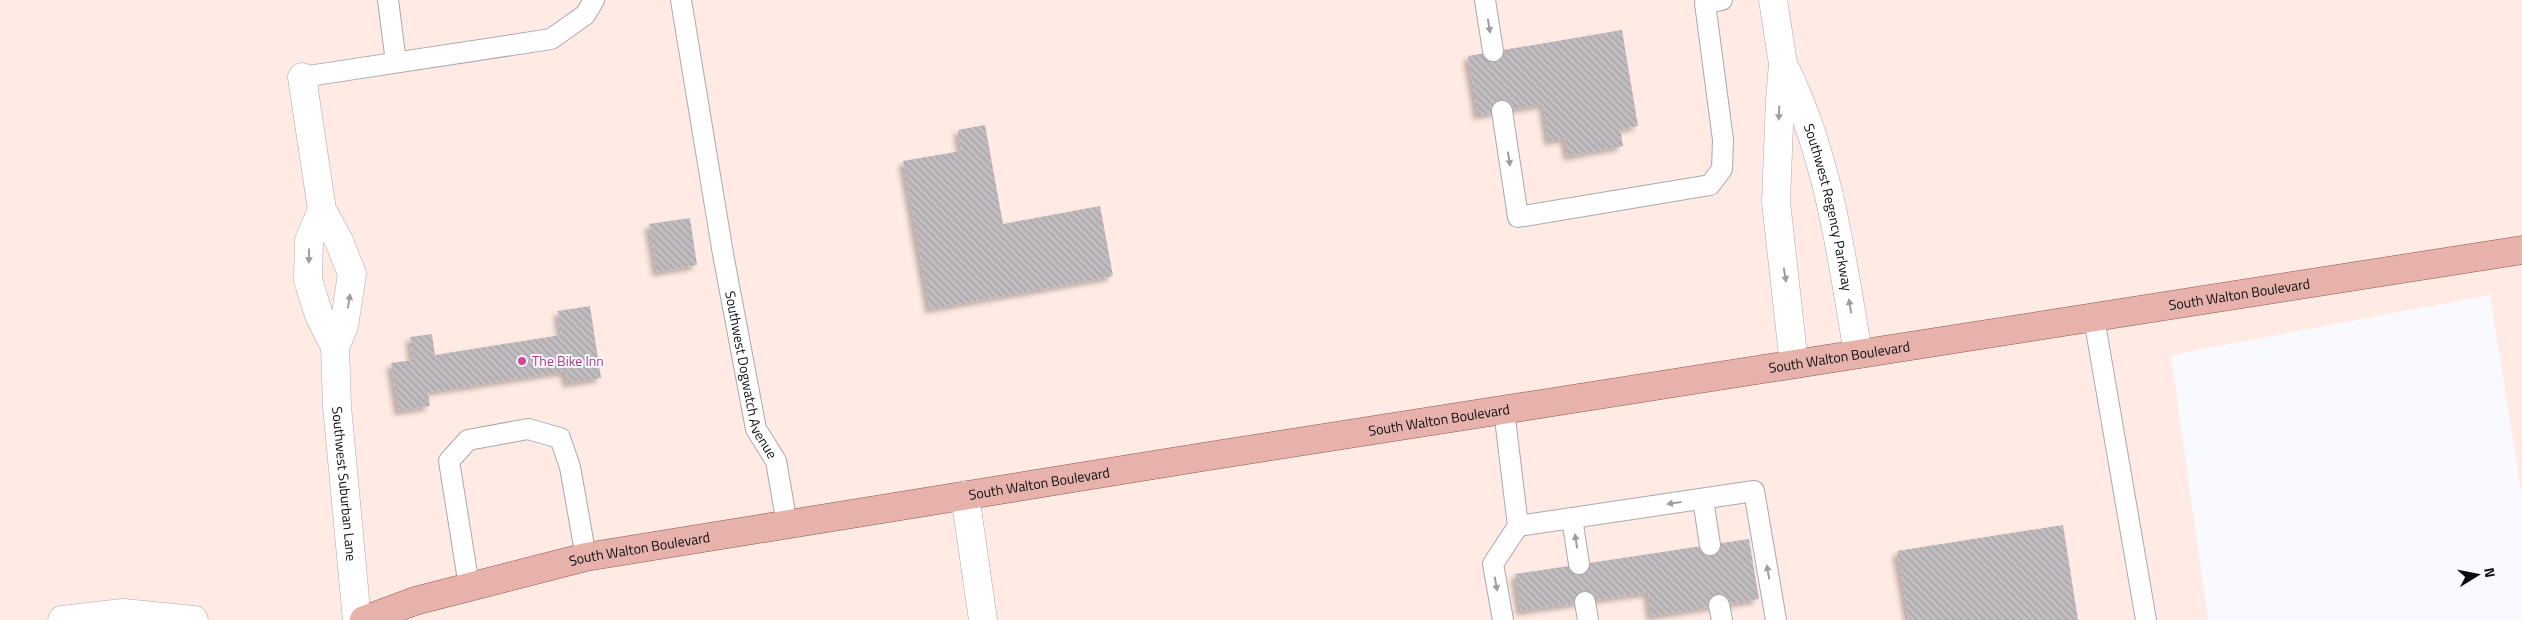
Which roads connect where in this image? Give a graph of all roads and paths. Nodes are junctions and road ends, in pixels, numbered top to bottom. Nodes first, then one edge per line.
1 (388, 0) edge
2 (594, 0) edge
3 (681, 0) edge
4 (1486, 0) edge
5 (1773, 0) edge
6 (1711, 1) edge
7 (1493, 51) dead end
8 (396, 62) junction
9 (1783, 64) junction
10 (302, 76) joint
11 (1502, 111) dead end
12 (322, 210) junction
13 (2522, 250) edge
14 (2094, 318) junction
15 (336, 348) junction
16 (1858, 354) junction
17 (1794, 364) junction
18 (1504, 410) junction
19 (965, 495) junction
20 (1703, 499) junction
21 (1572, 518) junction
22 (787, 524) junction
23 (1518, 526) junction
24 (1710, 545) dead end
25 (586, 558) junction
26 (1580, 564) dead end
27 (470, 586) junction
28 (62, 620) edge
29 (194, 620) edge
30 (358, 620) edge
31 (364, 620) edge
32 (983, 620) edge
33 (1503, 620) edge
34 (1776, 620) edge
35 (2146, 620) edge

1 - 8 lane
2 - 8 lane
3 - 22 lane, Southwest Dogwatch Avenue
4 -> 7 lane
5 - 9 street, Southwest Regency Parkway
11 -> 6 lane
8 - 10 lane
16 -> 9 street, Southwest Regency Parkway
9 -> 17 street, Southwest Regency Parkway
10 - 12 street, Southwest Suburban Lane
12 -> 15 street, Southwest Suburban Lane
15 -> 12 street, Southwest Suburban Lane
13 - 14 main road, South Walton Boulevard
14 - 16 main road, South Walton Boulevard
14 - 35 lane
15 - 30 street, Southwest Suburban Lane
16 - 17 main road, South Walton Boulevard
17 - 18 main road, South Walton Boulevard
18 - 19 main road, South Walton Boulevard
18 - 23 lane
19 - 22 main road, South Walton Boulevard
19 - 32 street
20 -> 21 lane
20 - 24 lane
34 -> 20 lane
21 - 23 lane
26 -> 21 lane
22 - 25 main road, South Walton Boulevard
23 -> 33 lane
25 - 27 main road, South Walton Boulevard
25 - 27 lane
27 - 31 main road, South Walton Boulevard
28 - 29 street

